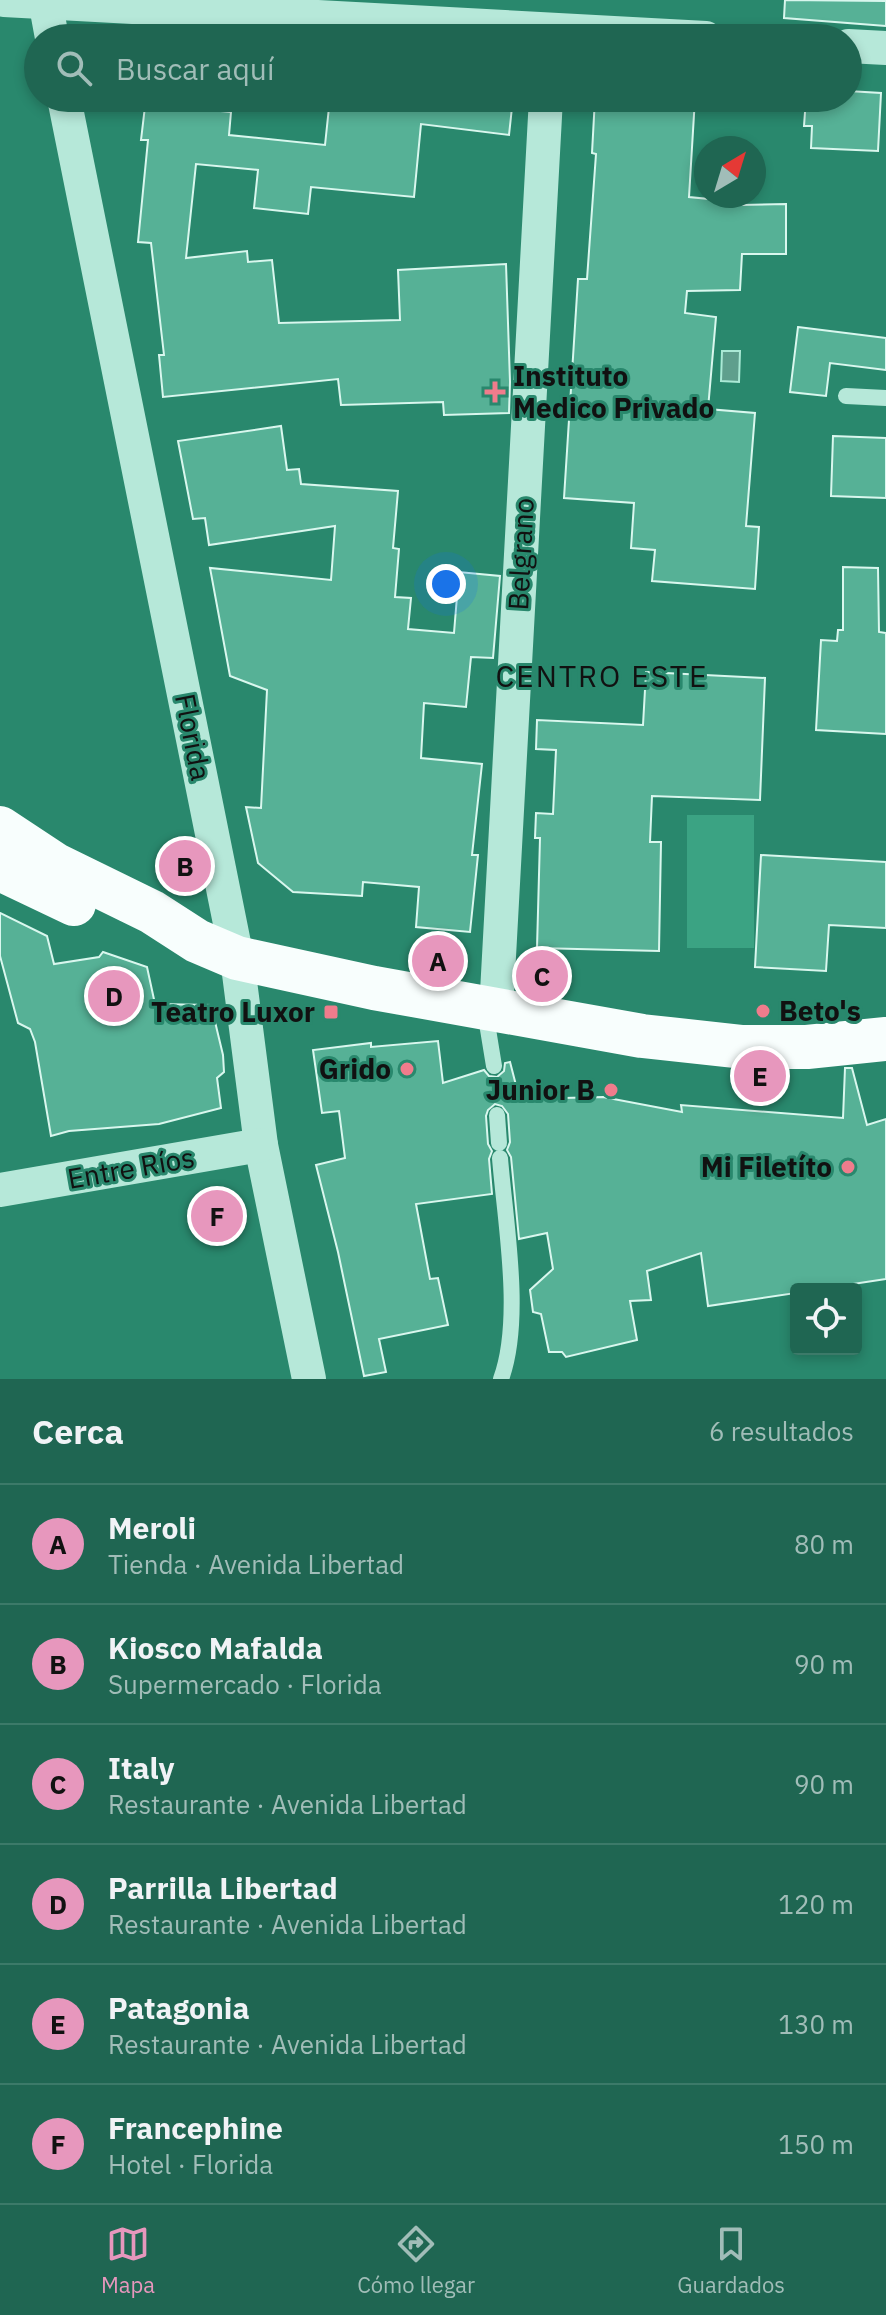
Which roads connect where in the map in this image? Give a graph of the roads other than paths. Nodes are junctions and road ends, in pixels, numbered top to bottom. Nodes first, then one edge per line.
1 (4, 0) edge
2 (45, 2) edge
3 (550, 22) edge
4 (49, 24) edge
5 (862, 47) edge
6 (886, 48) edge
7 (67, 112) edge
8 (545, 112) edge
9 (846, 396) dead end
10 (886, 398) edge
11 (0, 828) edge
12 (0, 869) edge
13 (197, 941) junction
14 (237, 958) junction
15 (491, 1010) junction
16 (886, 1039) edge
17 (494, 1066) dead end
18 (497, 1115) dead end
19 (261, 1145) junction
20 (0, 1190) edge
21 (309, 1379) edge
22 (501, 1379) edge

1 - 2 street
2 - 3 street
2 - 4 street
5 - 6 street
7 - 14 street, Florida
8 - 15 street, Belgrano
9 - 10 lane
11 - 13 main road
12 - 13 main road
13 - 14 main road
14 - 15 main road
14 - 19 street, Florida
15 - 16 main road
15 - 17 lane
18 - 22 lane
19 - 20 street, Entre Ríos
19 - 21 street, Florida

